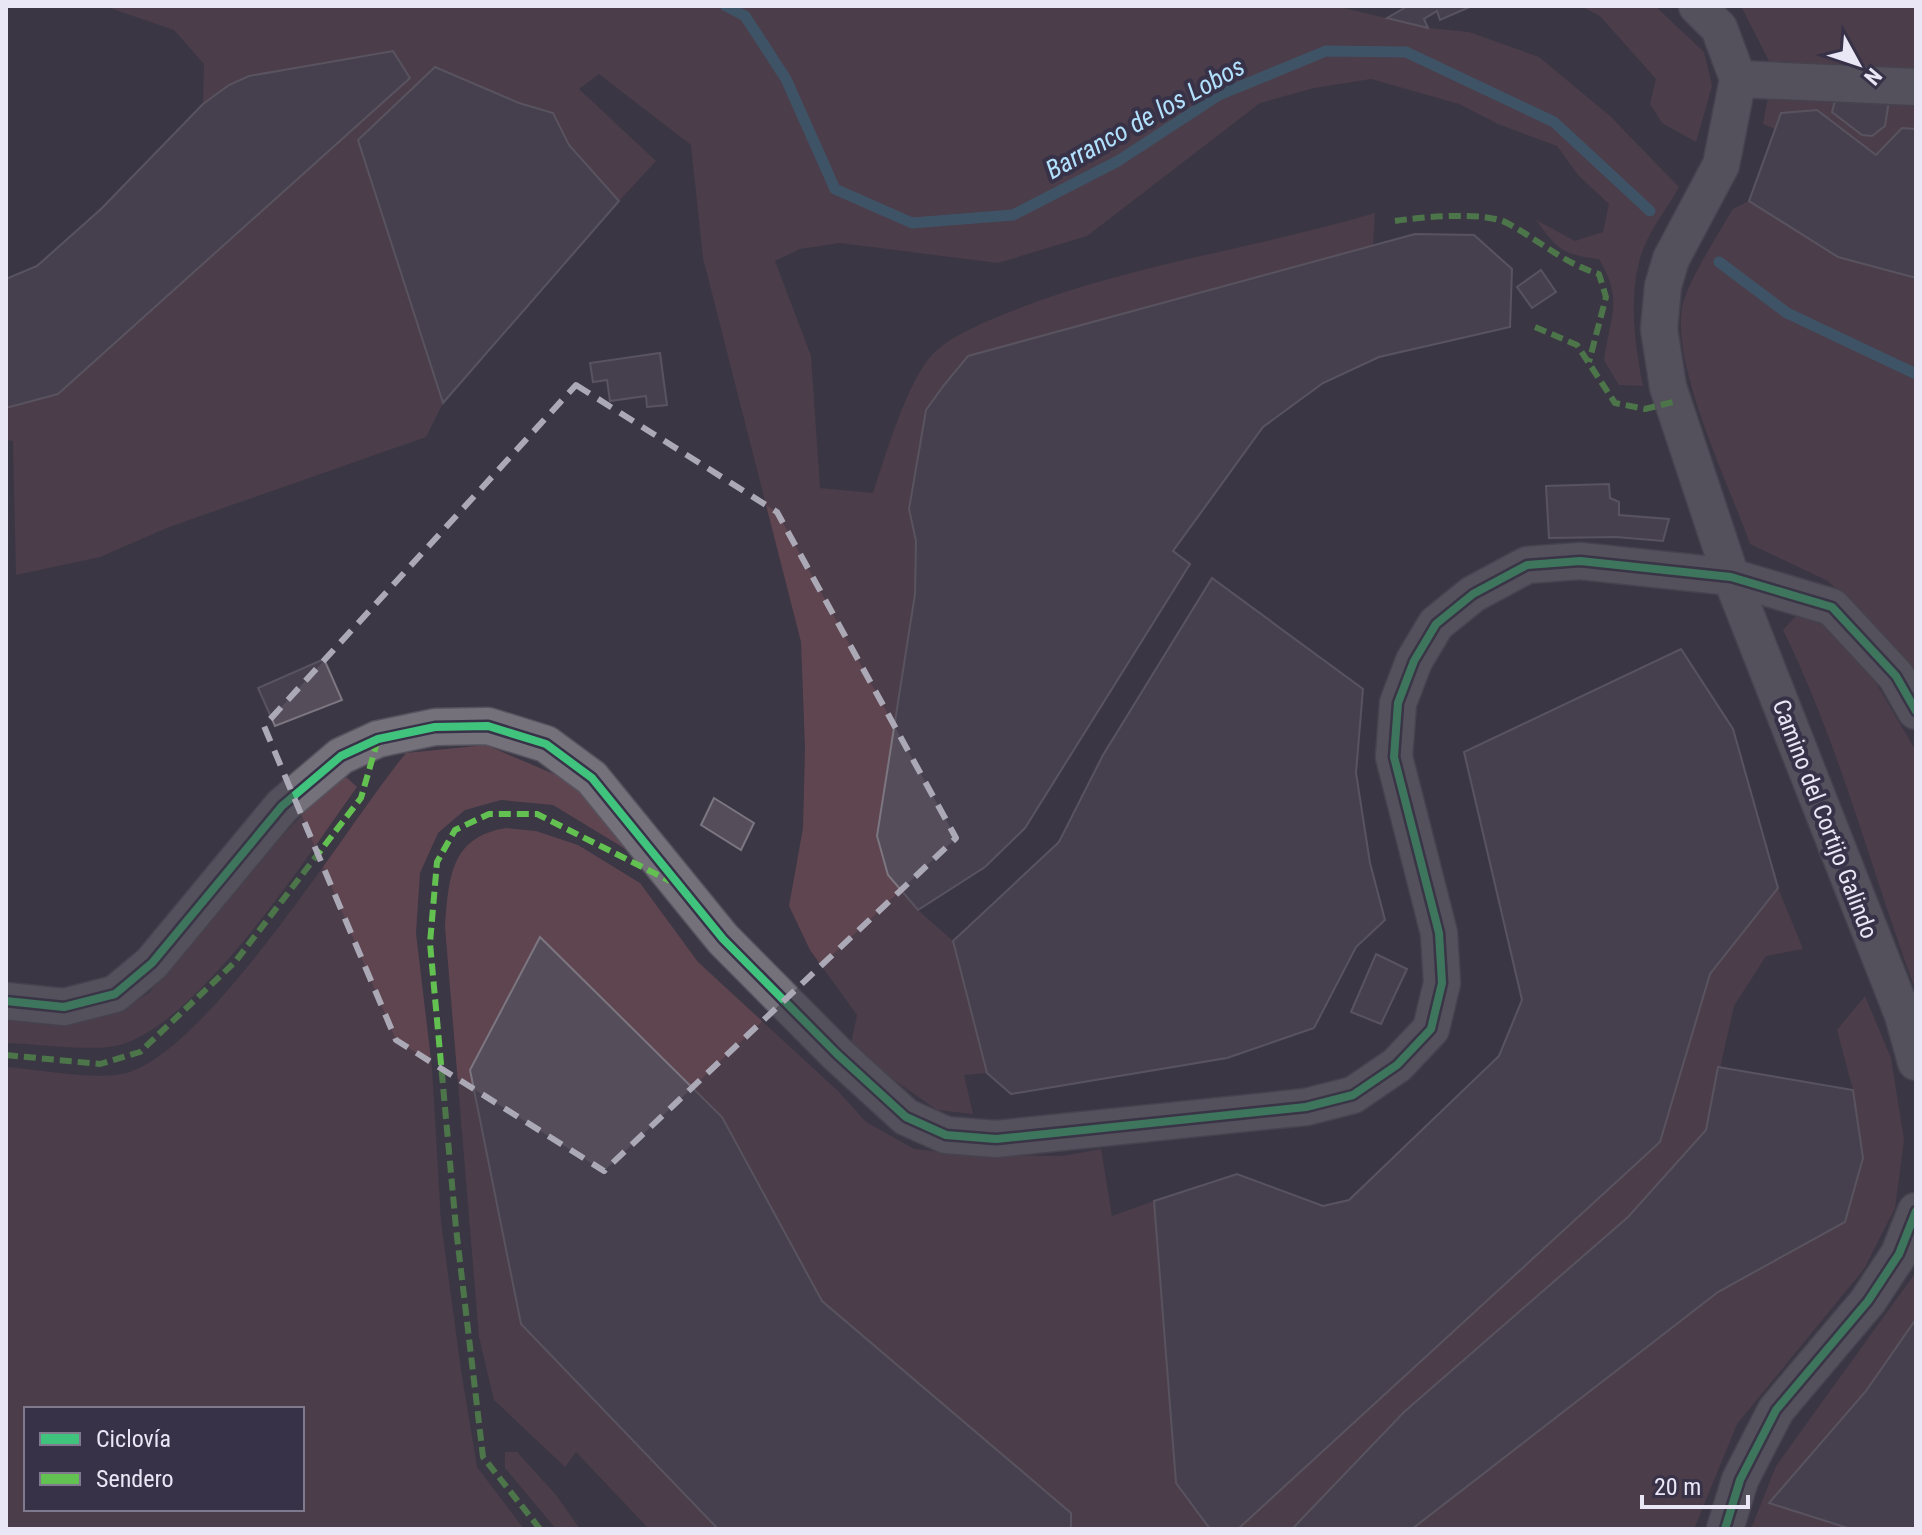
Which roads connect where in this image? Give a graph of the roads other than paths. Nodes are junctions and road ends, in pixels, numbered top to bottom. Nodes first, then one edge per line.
1 (1697, 6) edge
2 (1738, 79) junction
3 (1916, 87) edge
4 (1731, 577) junction
5 (1916, 711) edge
6 (6, 1001) edge
7 (1916, 1062) edge
8 (1916, 1211) edge
9 (1725, 1529) edge

1 - 2 street
2 - 3 street
2 - 4 street, Camino del Cortijo Galindo
4 - 5 street
4 - 6 street
4 - 7 street, Camino del Cortijo Galindo
8 - 9 street

